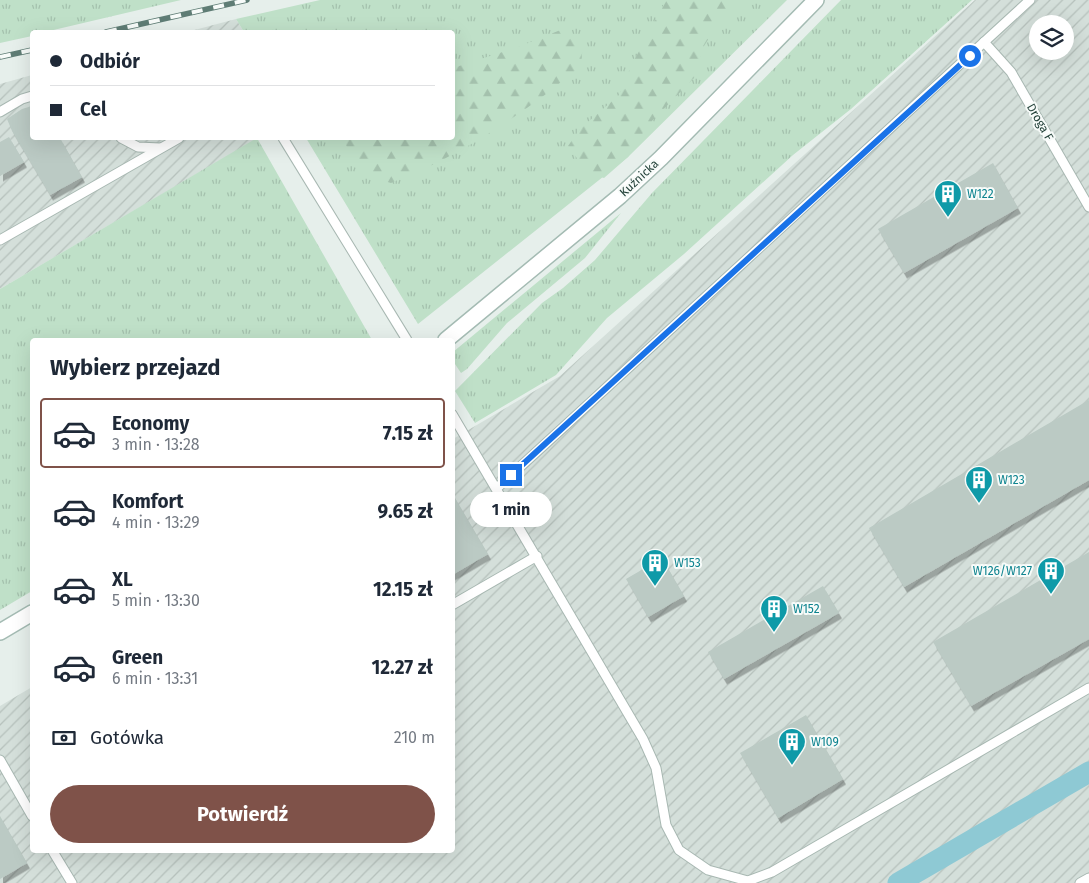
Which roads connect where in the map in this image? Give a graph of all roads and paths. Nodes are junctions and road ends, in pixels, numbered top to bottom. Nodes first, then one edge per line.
1 (816, 0) edge
2 (1030, 0) edge
3 (984, 42) junction
4 (30, 97) edge
5 (0, 112) edge
6 (125, 140) edge
7 (174, 140) edge
8 (284, 140) edge
9 (160, 148) junction
10 (1089, 207) edge
11 (0, 240) edge
12 (406, 338) edge
13 (448, 338) edge
14 (455, 419) edge
15 (497, 488) junction
16 (536, 556) junction
17 (455, 603) edge
18 (30, 613) edge
19 (0, 632) edge
20 (1089, 688) edge
21 (0, 760) edge
22 (30, 812) edge
23 (54, 853) edge
24 (1089, 878) edge
25 (72, 883) edge
26 (1080, 883) edge

1 - 13 street, Kuźnicka
2 - 3 lane
3 - 10 lane, Droga F
3 - 15 lane
4 - 5 lane
6 - 9 lane
7 - 9 lane
8 - 12 lane
9 - 11 lane
14 - 15 lane
15 - 16 lane
16 - 17 lane
16 - 20 lane
18 - 19 street
21 - 22 lane
23 - 25 lane
24 - 26 lane

